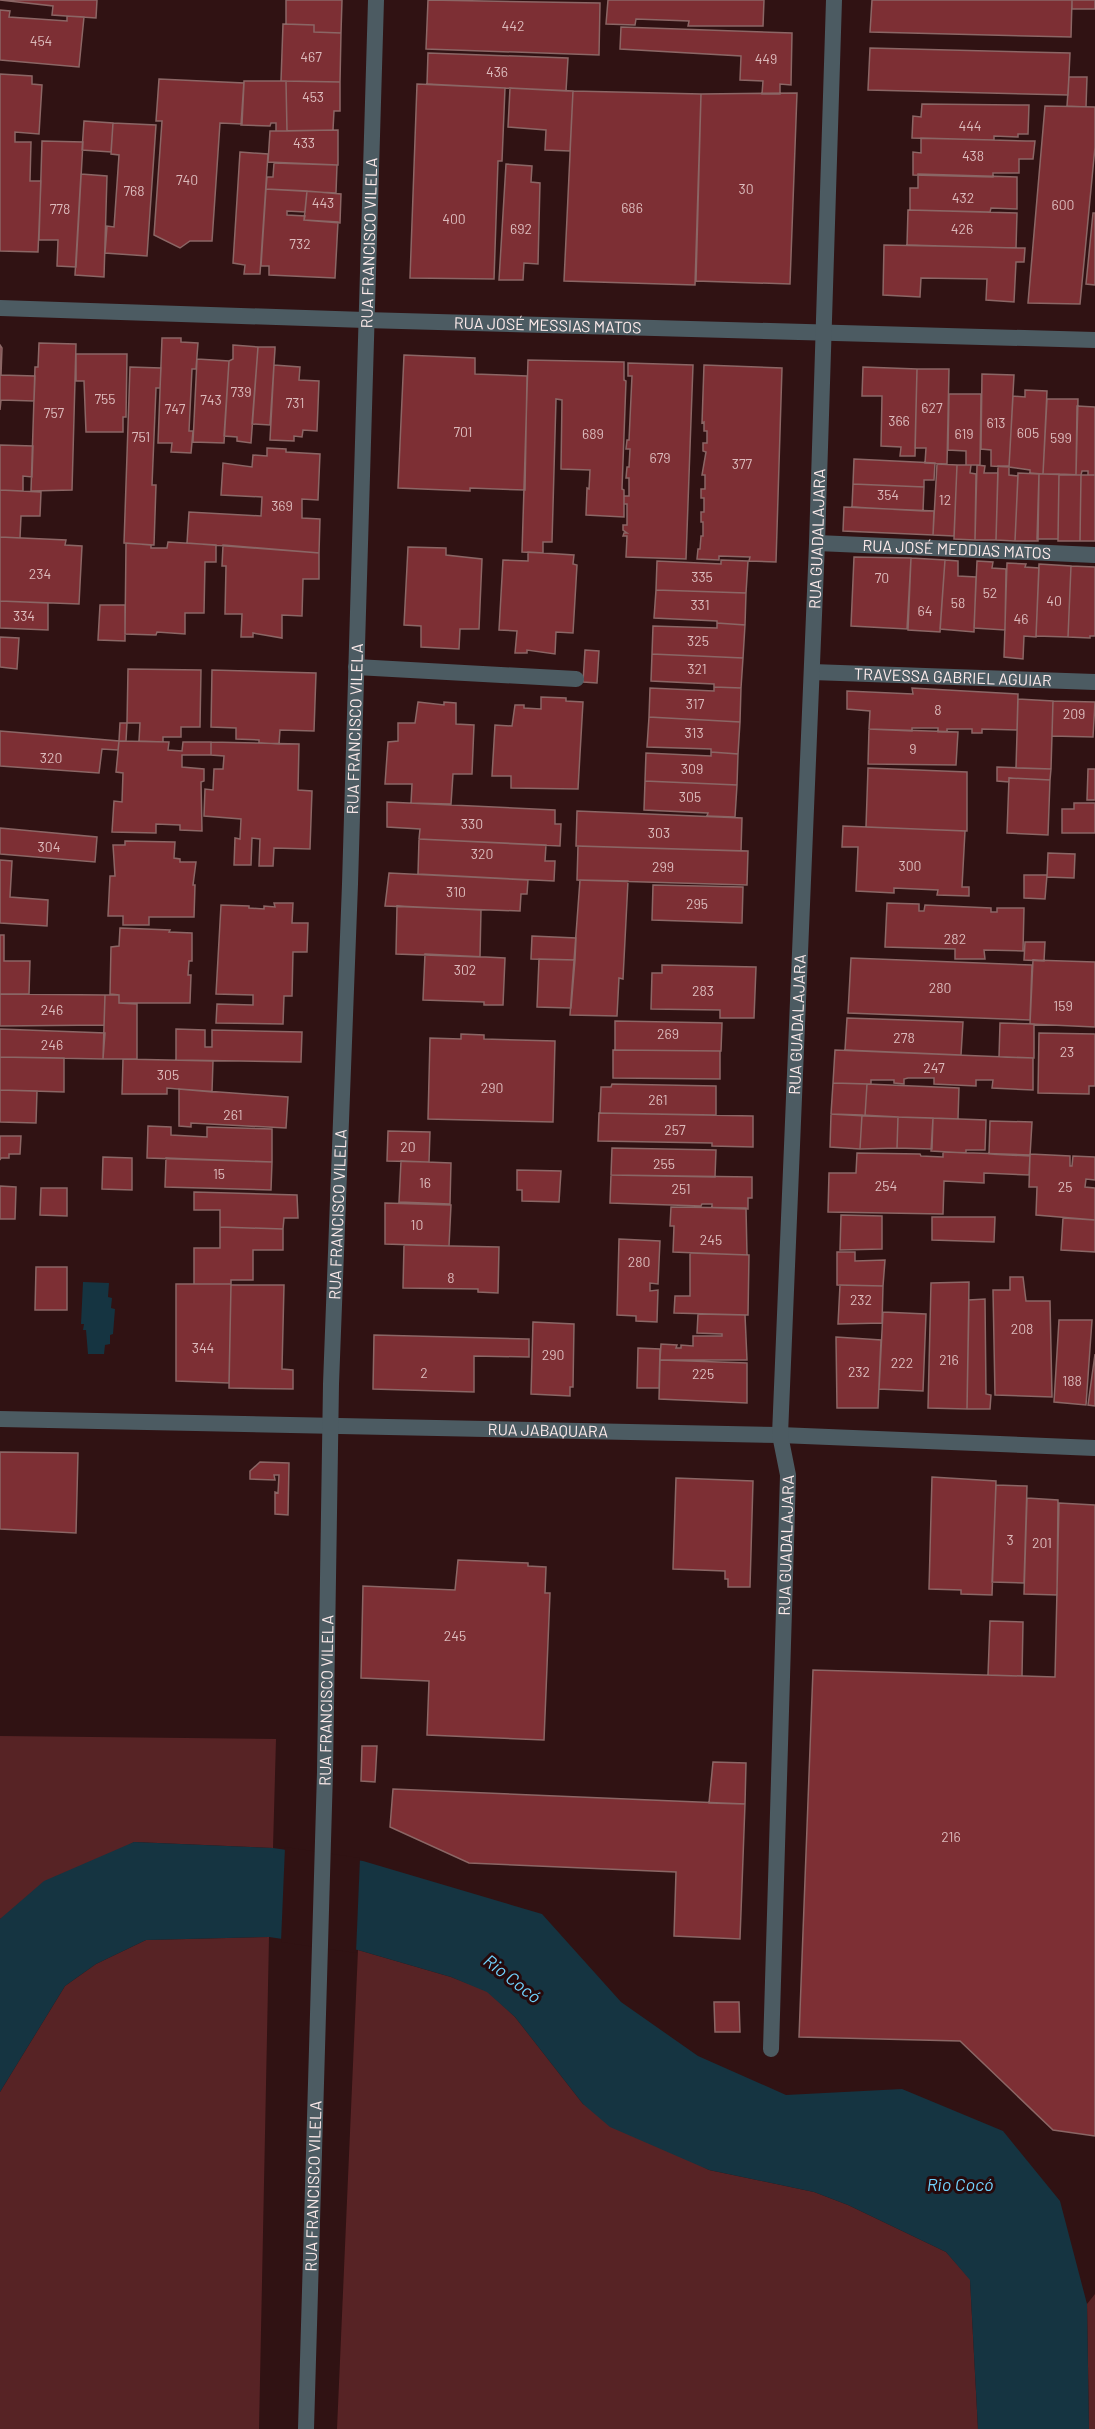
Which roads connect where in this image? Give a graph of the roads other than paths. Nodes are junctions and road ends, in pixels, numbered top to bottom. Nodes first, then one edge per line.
1 (376, 0) edge
2 (834, 0) edge
3 (0, 308) edge
4 (365, 320) junction
5 (822, 332) junction
6 (1095, 340) edge
7 (817, 543) junction
8 (1095, 555) edge
9 (356, 667) junction
10 (812, 672) junction
11 (576, 680) dead end
12 (1095, 682) edge
13 (0, 1419) edge
14 (330, 1427) junction
15 (780, 1435) junction
16 (1095, 1448) edge
17 (771, 2049) dead end
18 (306, 2429) edge

1 - 4 street, RUA FRANCISCO VILELA
2 - 5 street, RUA GUADALAJARA
3 - 4 street, RUA JOSÉ MESSIAS MATOS
4 - 5 street, RUA JOSÉ MESSIAS MATOS
4 - 9 street, RUA FRANCISCO VILELA
5 - 6 street, RUA JOSÉ MESSIAS MATOS
5 - 7 street, RUA GUADALAJARA
7 - 8 street, RUA JOSÉ MEDDIAS MATOS
7 - 10 street, RUA GUADALAJARA
9 - 11 street
9 - 14 street, RUA FRANCISCO VILELA
10 - 12 street, TRAVESSA GABRIEL AGUIAR
10 - 15 street, RUA GUADALAJARA
13 - 14 street, RUA JABAQUARA
14 - 15 street, RUA JABAQUARA
14 - 18 street, RUA FRANCISCO VILELA
15 - 16 street, RUA JABAQUARA
15 - 17 street, RUA GUADALAJARA

